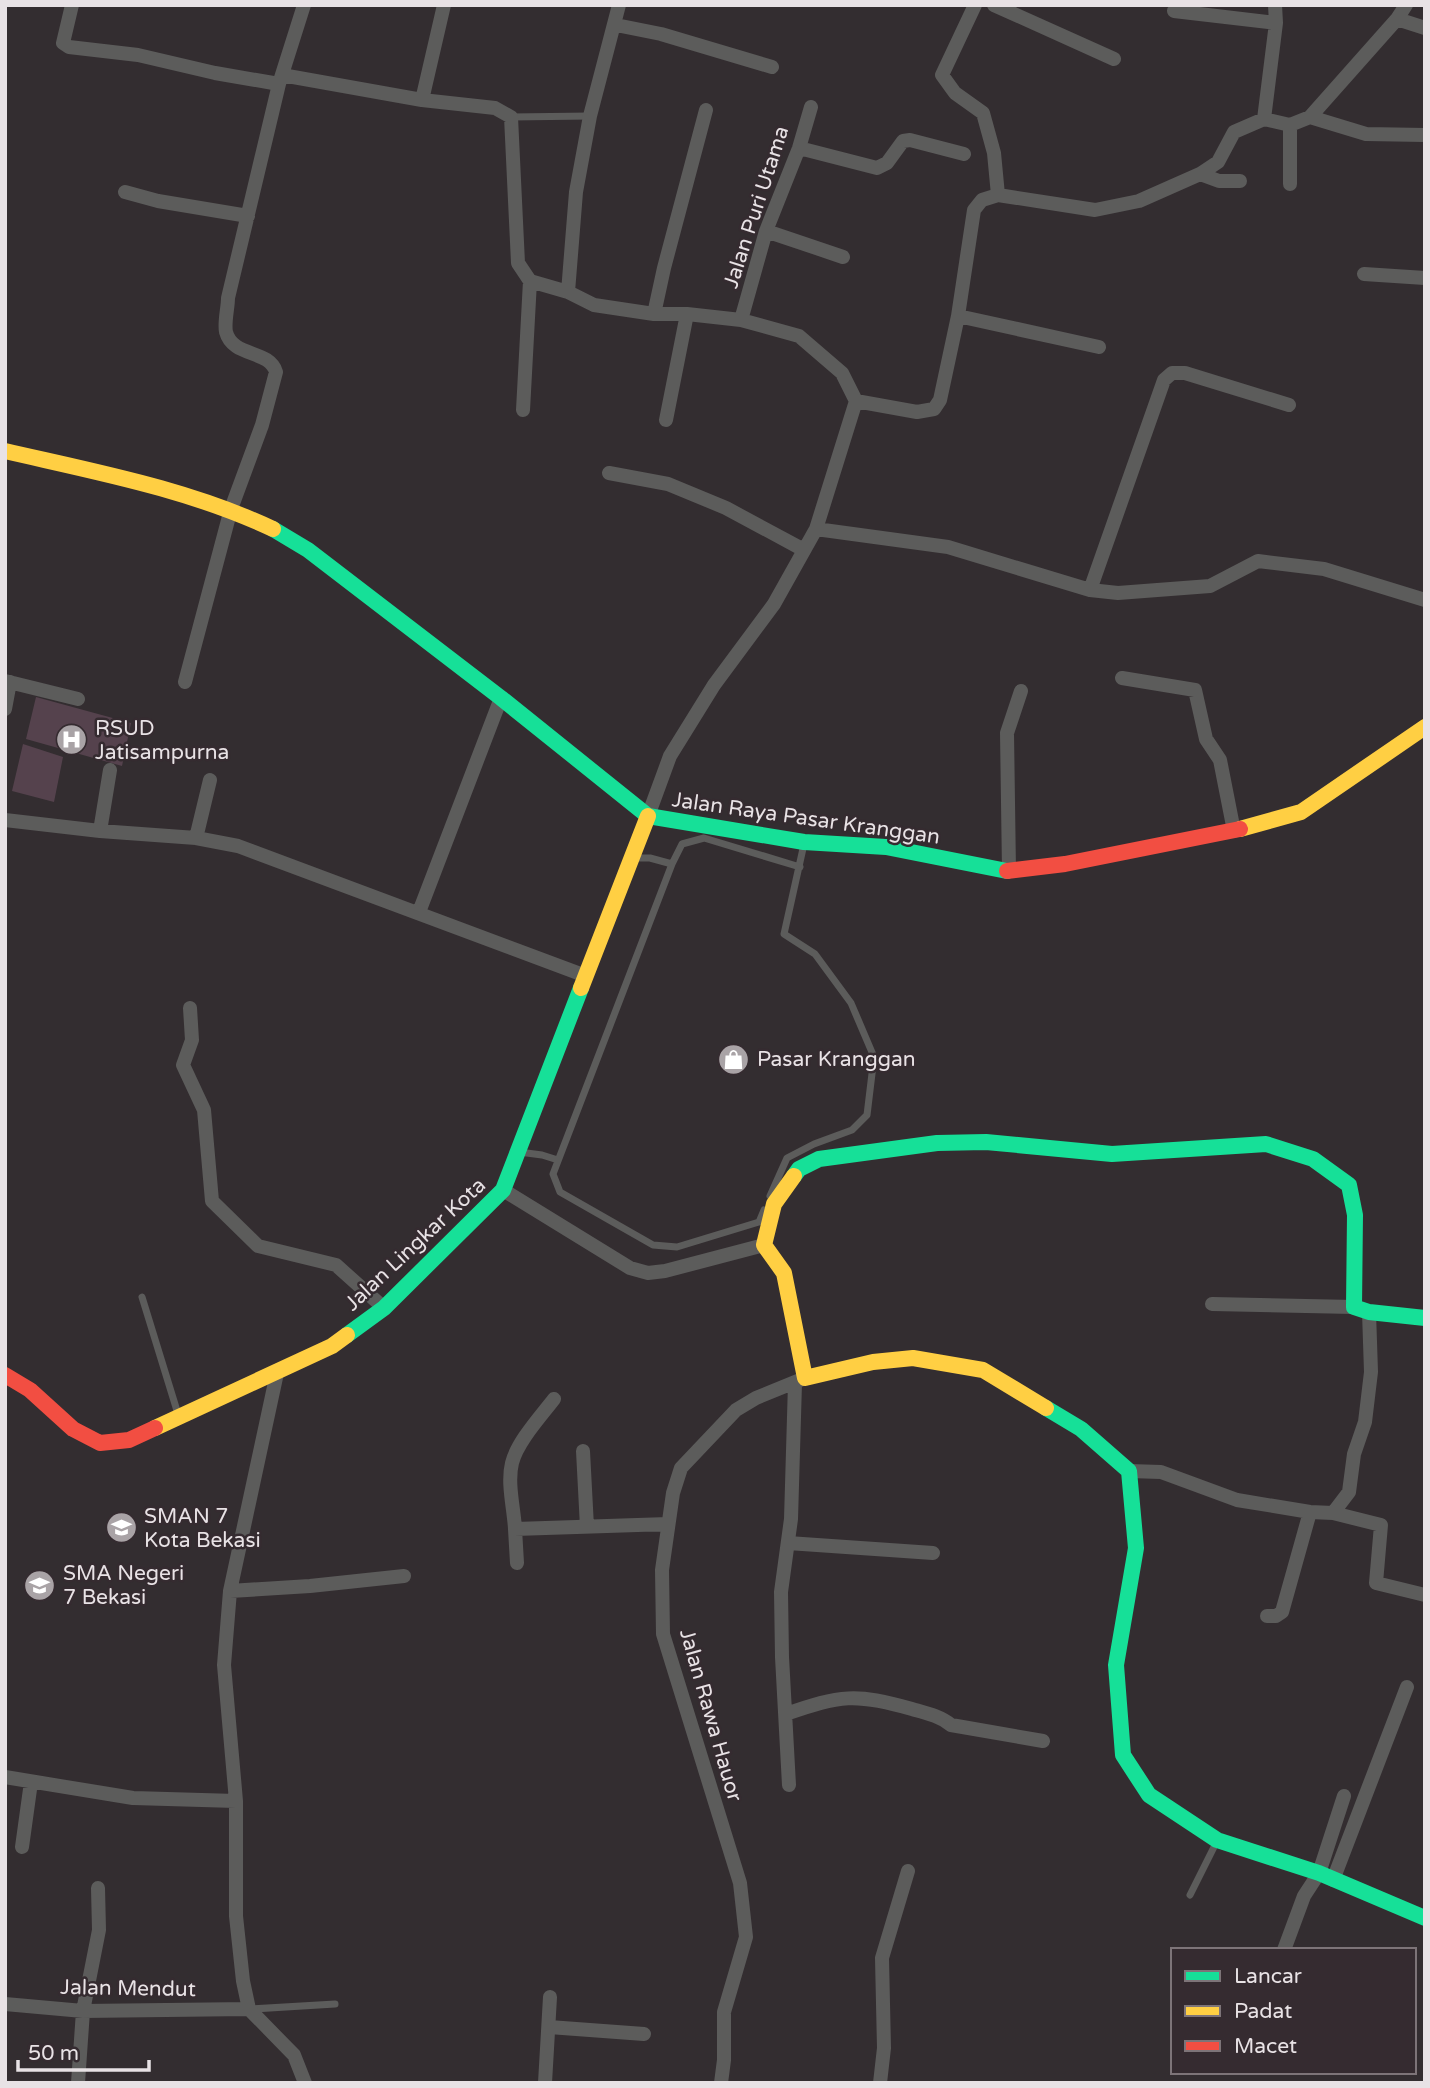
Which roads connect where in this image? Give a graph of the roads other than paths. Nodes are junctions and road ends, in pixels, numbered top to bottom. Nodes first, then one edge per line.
1 (72, 5) edge
2 (304, 5) edge
3 (444, 5) edge
4 (619, 5) edge
5 (975, 5) edge
6 (995, 5) edge
7 (1275, 5) edge
8 (1406, 5) edge
9 (1174, 11) dead end
10 (1397, 19) junction
11 (1276, 23) junction
12 (616, 25) junction
13 (1425, 28) edge
14 (1114, 59) dead end
15 (772, 66) dead end
16 (281, 80) junction
17 (422, 100) junction
18 (811, 107) dead end
19 (706, 110) dead end
20 (590, 116) junction
21 (511, 117) junction
22 (1310, 117) junction
23 (1264, 119) junction
24 (1290, 125) junction
25 (1425, 135) edge
26 (799, 148) junction
27 (964, 154) dead end
28 (1200, 174) junction
29 (1240, 181) dead end
30 (1290, 184) dead end
31 (125, 192) dead end
32 (998, 195) junction
33 (248, 216) junction
34 (766, 232) junction
35 (843, 257) dead end
36 (1364, 274) dead end
37 (1425, 278) edge
38 (530, 281) junction
39 (568, 292) junction
40 (654, 314) junction
41 (687, 314) junction
42 (958, 316) junction
43 (741, 320) junction
44 (1099, 347) dead end
45 (856, 401) junction
46 (1289, 405) dead end
47 (523, 410) dead end
48 (666, 420) dead end
49 (5, 452) edge
50 (609, 473) dead end
51 (231, 509) junction
52 (816, 529) junction
53 (804, 550) junction
54 (1090, 590) junction
55 (1425, 600) edge
56 (1122, 678) dead end
57 (8, 682) edge
58 (185, 682) dead end
59 (1021, 691) dead end
60 (501, 698) junction
61 (78, 699) dead end
62 (5, 709) edge
63 (1425, 727) edge
64 (110, 770) dead end
65 (209, 780) dead end
66 (648, 816) junction
67 (5, 820) edge
68 (100, 831) junction
69 (1234, 831) junction
70 (196, 838) junction
71 (804, 842) junction
72 (632, 858) junction
73 (672, 864) junction
74 (800, 867) junction
75 (1009, 870) junction
76 (419, 912) junction
77 (586, 976) junction
78 (190, 1008) dead end
79 (518, 1152) junction
80 (558, 1160) junction
81 (503, 1190) junction
82 (764, 1245) junction
83 (142, 1297) dead end
84 (1212, 1304) dead end
85 (384, 1308) junction
86 (1362, 1309) junction
87 (1425, 1318) edge
88 (277, 1373) junction
89 (5, 1375) edge
90 (800, 1381) junction
91 (554, 1399) dead end
92 (180, 1418) junction
93 (583, 1451) dead end
94 (1129, 1471) junction
95 (1310, 1512) junction
96 (1333, 1513) junction
97 (668, 1524) junction
98 (587, 1527) junction
99 (515, 1530) junction
100 (788, 1543) junction
101 (933, 1553) dead end
102 (517, 1563) dead end
103 (404, 1576) dead end
104 (230, 1591) junction
105 (1425, 1595) edge
106 (1267, 1616) dead end
107 (1407, 1687) dead end
108 (786, 1714) junction
109 (1043, 1741) dead end
110 (5, 1777) edge
111 (31, 1782) junction
112 (789, 1785) dead end
113 (1344, 1796) dead end
114 (236, 1801) junction
115 (1217, 1840) junction
116 (22, 1847) dead end
117 (908, 1871) dead end
118 (1326, 1876) junction
119 (98, 1888) dead end
120 (1190, 1895) dead end
121 (1425, 1918) edge
122 (1285, 1948) edge
123 (550, 1997) dead end
124 (5, 2004) edge
125 (335, 2004) dead end
126 (249, 2009) junction
127 (83, 2011) junction
128 (549, 2027) junction
129 (644, 2034) dead end
130 (78, 2083) edge
131 (305, 2083) edge
132 (545, 2083) edge
133 (721, 2083) edge
134 (880, 2083) edge

1 - 16 street
2 - 16 street
3 - 17 street
4 - 12 street
5 - 32 street
6 - 14 street
7 - 11 street
8 - 10 street
9 - 11 street
10 - 13 street
10 - 22 street
11 - 23 street
12 - 15 street
12 - 20 street
16 - 17 street
16 - 33 street
17 - 21 street
18 - 26 street, Jalan Puri Utama
19 - 40 street
20 - 21 lane
20 - 39 street
21 - 38 street
22 - 24 street
22 - 25 street
23 - 24 street
23 - 28 street
24 - 30 street
26 - 27 street
26 - 34 street, Jalan Puri Utama
28 - 29 street
28 - 32 street
31 - 33 street
32 - 42 street
33 - 51 street
34 - 35 street
34 - 43 street, Jalan Puri Utama
36 - 37 street
38 - 39 street
38 - 47 street
39 - 40 street
40 - 41 street
41 - 43 street
41 - 48 street
42 - 44 street
42 - 45 street
43 - 45 street
45 - 52 street
46 - 54 street
49 - 51 street, Jalan Raya Pasar Kranggan
50 - 53 street
51 - 58 street
51 - 60 street, Jalan Raya Pasar Kranggan
52 - 53 street
52 - 54 street
53 - 66 street
54 - 55 street
56 - 69 street
57 - 61 street
57 - 62 street
59 - 75 street
60 - 66 street, Jalan Raya Pasar Kranggan
60 - 76 street
63 - 69 street, Jalan Raya Pasar Kranggan
64 - 68 street
65 - 70 street
66 - 71 street, Jalan Raya Pasar Kranggan
66 - 72 street, Jalan Lingkar Kota
67 - 68 street
68 - 70 street
69 - 75 street, Jalan Raya Pasar Kranggan
70 - 76 street
71 - 74 lane
71 - 75 street, Jalan Raya Pasar Kranggan
72 - 73 lane
72 - 77 street, Jalan Lingkar Kota
73 - 74 lane
73 - 80 lane
74 - 80 lane
76 - 77 street
77 - 79 street, Jalan Lingkar Kota
78 - 85 street
79 - 80 lane
79 - 81 street, Jalan Lingkar Kota
81 - 82 street
81 - 85 street, Jalan Lingkar Kota
82 - 86 street
82 - 90 street
83 - 92 lane
84 - 86 street
85 - 88 street, Jalan Lingkar Kota
86 - 87 street
86 - 96 street
88 - 92 street, Jalan Lingkar Kota
88 - 104 street
89 - 92 street, Jalan Lingkar Kota
90 - 94 street
90 - 97 street, Jalan Rawa Hauor
90 - 100 street
91 - 99 street
93 - 98 street
94 - 95 street
94 - 115 street
95 - 96 street
95 - 106 street
96 - 105 street
97 - 98 street
97 - 133 street, Jalan Rawa Hauor
98 - 99 street
99 - 102 street
100 - 101 street
100 - 108 street
103 - 104 street
104 - 114 street
107 - 118 street
108 - 109 street
108 - 112 street
110 - 111 street
111 - 114 street
111 - 116 street
113 - 118 street
114 - 126 street
115 - 118 street
115 - 120 lane
117 - 134 street
118 - 121 street
118 - 122 street
119 - 127 street
123 - 128 street
124 - 127 street, Jalan Mendut
125 - 126 lane
126 - 127 street, Jalan Mendut
126 - 131 street
127 - 130 street
128 - 129 street
128 - 132 street

